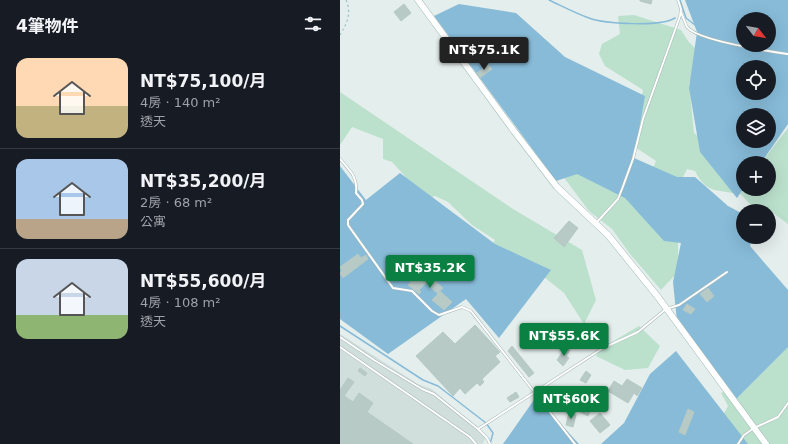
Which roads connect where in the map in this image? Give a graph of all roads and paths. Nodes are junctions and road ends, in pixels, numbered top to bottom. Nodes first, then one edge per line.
1 (346, 0) edge
2 (418, 0) edge
3 (678, 0) edge
4 (680, 11) junction
5 (340, 34) edge
6 (788, 54) edge
7 (340, 159) edge
8 (596, 223) junction
9 (727, 272) dead end
10 (666, 309) junction
11 (340, 337) edge
12 (340, 347) edge
13 (534, 392) junction
14 (788, 403) edge
15 (754, 428) junction
16 (478, 429) junction
17 (476, 444) edge
18 (490, 444) edge
19 (576, 444) edge
20 (738, 444) edge
21 (766, 444) edge

1 - 5 path
2 - 8 street
3 - 4 lane
4 - 6 lane
4 - 8 lane
7 - 13 lane
8 - 10 street
9 - 10 lane
10 - 13 lane
10 - 15 street
11 - 16 lane
12 - 17 lane
13 - 16 lane
13 - 19 lane
14 - 15 lane
15 - 20 lane
15 - 21 street
16 - 18 lane

